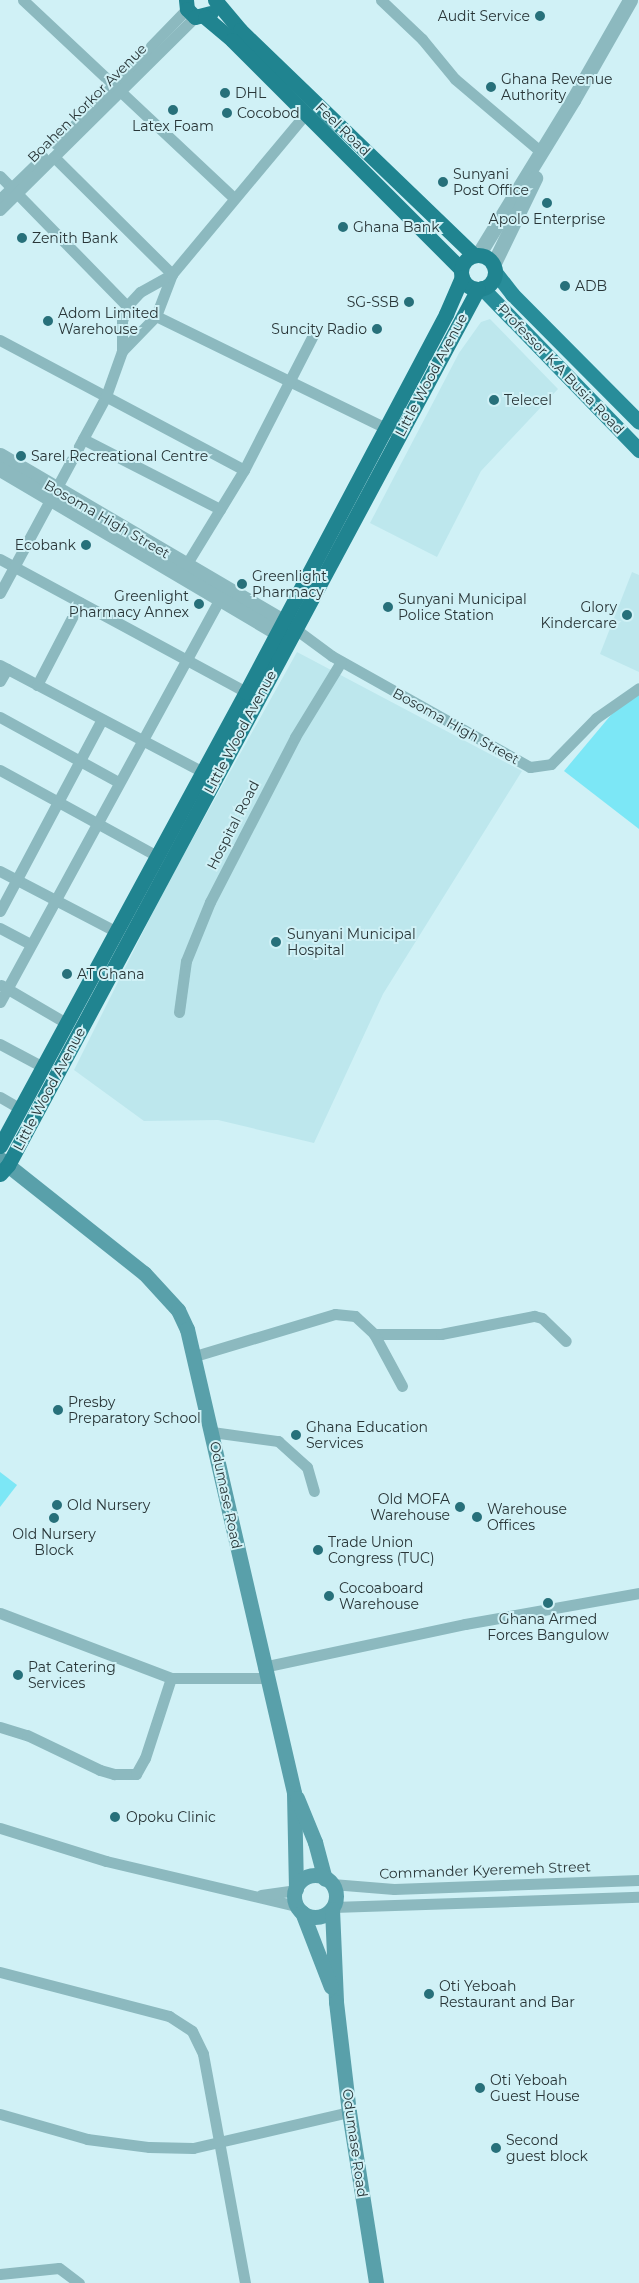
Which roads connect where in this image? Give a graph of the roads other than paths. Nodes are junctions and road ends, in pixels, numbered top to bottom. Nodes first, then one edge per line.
1 (23, 0) edge
2 (215, 0) edge
3 (381, 0) edge
4 (630, 0) edge
5 (190, 8) edge
6 (117, 88) junction
7 (574, 100) junction
8 (306, 114) junction
9 (540, 151) junction
10 (54, 157) junction
11 (0, 176) edge
12 (15, 190) junction
13 (234, 198) junction
14 (0, 199) edge
15 (0, 210) edge
16 (476, 255) junction
17 (494, 268) junction
18 (461, 273) junction
19 (172, 274) junction
20 (480, 289) junction
21 (127, 306) junction
22 (156, 316) junction
23 (313, 335) dead end
24 (0, 340) edge
25 (122, 351) junction
26 (289, 380) junction
27 (106, 396) junction
28 (639, 422) edge
29 (392, 431) junction
30 (83, 439) junction
31 (639, 450) edge
32 (0, 455) edge
33 (0, 470) edge
34 (244, 470) junction
35 (53, 496) junction
36 (220, 509) junction
37 (0, 559) edge
38 (186, 565) junction
39 (14, 567) junction
40 (0, 593) edge
41 (220, 598) junction
42 (80, 602) junction
43 (285, 630) junction
44 (186, 660) junction
45 (341, 662) junction
46 (3, 667) edge
47 (0, 681) edge
48 (37, 685) junction
49 (639, 688) edge
50 (246, 692) junction
51 (0, 716) edge
52 (102, 719) junction
53 (142, 740) junction
54 (80, 761) junction
55 (0, 770) edge
56 (201, 771) junction
57 (118, 782) junction
58 (191, 791) junction
59 (205, 798) junction
60 (58, 801) junction
61 (176, 819) junction
62 (96, 821) junction
63 (190, 827) junction
64 (157, 856) junction
65 (0, 872) edge
66 (17, 880) junction
67 (54, 900) junction
68 (0, 911) edge
69 (0, 928) edge
70 (116, 931) junction
71 (30, 944) junction
72 (3, 987) edge
73 (0, 1002) edge
74 (179, 1012) dead end
75 (66, 1023) junction
76 (0, 1044) edge
77 (43, 1067) junction
78 (0, 1098) edge
79 (21, 1109) junction
80 (0, 1146) edge
81 (3, 1166) edge
82 (374, 1334) junction
83 (566, 1341) dead end
84 (195, 1356) junction
85 (402, 1386) dead end
86 (212, 1432) junction
87 (314, 1491) dead end
88 (639, 1593) edge
89 (0, 1612) edge
90 (265, 1673) junction
91 (171, 1678) junction
92 (0, 1727) edge
93 (294, 1792) junction
94 (0, 1828) edge
95 (639, 1880) edge
96 (329, 1881) junction
97 (296, 1890) junction
98 (261, 1895) junction
99 (639, 1896) edge
100 (332, 1908) junction
101 (299, 1909) junction
102 (0, 1972) edge
103 (336, 2002) junction
104 (349, 2112) junction
105 (0, 2114) edge
106 (220, 2144) junction
107 (0, 2274) edge
108 (79, 2283) edge
109 (245, 2283) edge
110 (376, 2283) edge

1 - 6 street
2 - 5 highway
2 - 16 highway, Feel Road
3 - 9 street
4 - 7 street
5 - 6 street, Boahen Korkor Avenue
5 - 8 highway, Feel Road
6 - 10 street, Boahen Korkor Avenue
6 - 12 street, Boahen Korkor Avenue
6 - 13 street
7 - 9 street
7 - 17 street
8 - 13 street
8 - 18 highway, Feel Road
9 - 16 street
10 - 12 street, Boahen Korkor Avenue
10 - 19 street
11 - 12 street
12 - 14 street, Boahen Korkor Avenue
12 - 15 street, Boahen Korkor Avenue
12 - 21 street
13 - 19 street
16 - 17 highway
16 - 18 highway
17 - 20 highway
17 - 28 main road, Professor K.A Busia Road
18 - 20 highway
18 - 29 highway, Little Wood Avenue
19 - 21 street
19 - 22 street
20 - 29 highway, Little Wood Avenue
20 - 31 main road, Professor K.A Busia Road
21 - 25 street
22 - 25 street
22 - 26 street
23 - 26 street
24 - 27 street
25 - 27 street
26 - 29 street
26 - 34 street
27 - 30 street
27 - 34 street
29 - 43 highway, Little Wood Avenue
30 - 35 street
30 - 36 street
32 - 35 street, Bosoma High Street
33 - 35 street, Bosoma High Street
34 - 36 street
35 - 38 street, Bosoma High Street
35 - 39 street
35 - 41 street, Bosoma High Street
36 - 38 street
37 - 39 street
38 - 43 street, Bosoma High Street
39 - 40 street
39 - 42 street
41 - 43 street, Bosoma High Street
41 - 44 street
42 - 44 street
42 - 48 street
43 - 45 street, Bosoma High Street
43 - 50 highway, Little Wood Avenue
43 - 59 highway, Little Wood Avenue
44 - 50 street
44 - 53 street
45 - 49 street, Bosoma High Street
45 - 74 street, Hospital Road
46 - 47 street
46 - 48 street
48 - 52 street
50 - 56 highway, Little Wood Avenue
51 - 54 street
52 - 53 street
52 - 54 street
53 - 56 street
53 - 57 street
54 - 57 street
54 - 60 street
55 - 60 street
56 - 58 highway, Little Wood Avenue
57 - 62 street
58 - 59 highway
58 - 61 highway, Little Wood Avenue
59 - 63 highway, Little Wood Avenue
60 - 62 street
60 - 66 street
61 - 63 highway
61 - 64 highway, Little Wood Avenue
62 - 64 street
62 - 67 street
63 - 81 highway, Little Wood Avenue
64 - 70 highway, Little Wood Avenue
65 - 66 street
66 - 67 street
66 - 68 street
67 - 70 street
67 - 71 street
69 - 71 street
70 - 75 highway, Little Wood Avenue
71 - 72 street
72 - 73 street
72 - 75 street
75 - 77 highway, Little Wood Avenue
76 - 77 street
77 - 79 highway, Little Wood Avenue
78 - 79 street
79 - 80 highway, Little Wood Avenue
81 - 84 main road, Odumase Road
82 - 83 street
82 - 84 street
82 - 85 street
84 - 86 main road, Odumase Road
86 - 87 street
86 - 90 main road, Odumase Road
88 - 90 street
89 - 91 street
90 - 91 street
90 - 93 main road, Odumase Road
91 - 92 street
93 - 96 main road, Odumase Road
93 - 97 main road, Odumase Road
94 - 98 street
95 - 96 street, Commander Kyeremeh Street
96 - 97 main road
96 - 100 main road
97 - 98 street
97 - 101 main road
98 - 101 street
99 - 100 street
100 - 101 main road
100 - 103 main road, Odumase Road
101 - 103 main road, Odumase Road
102 - 106 street
103 - 104 main road, Odumase Road
104 - 106 street
104 - 110 main road, Odumase Road
105 - 106 street
106 - 109 street
107 - 108 street

